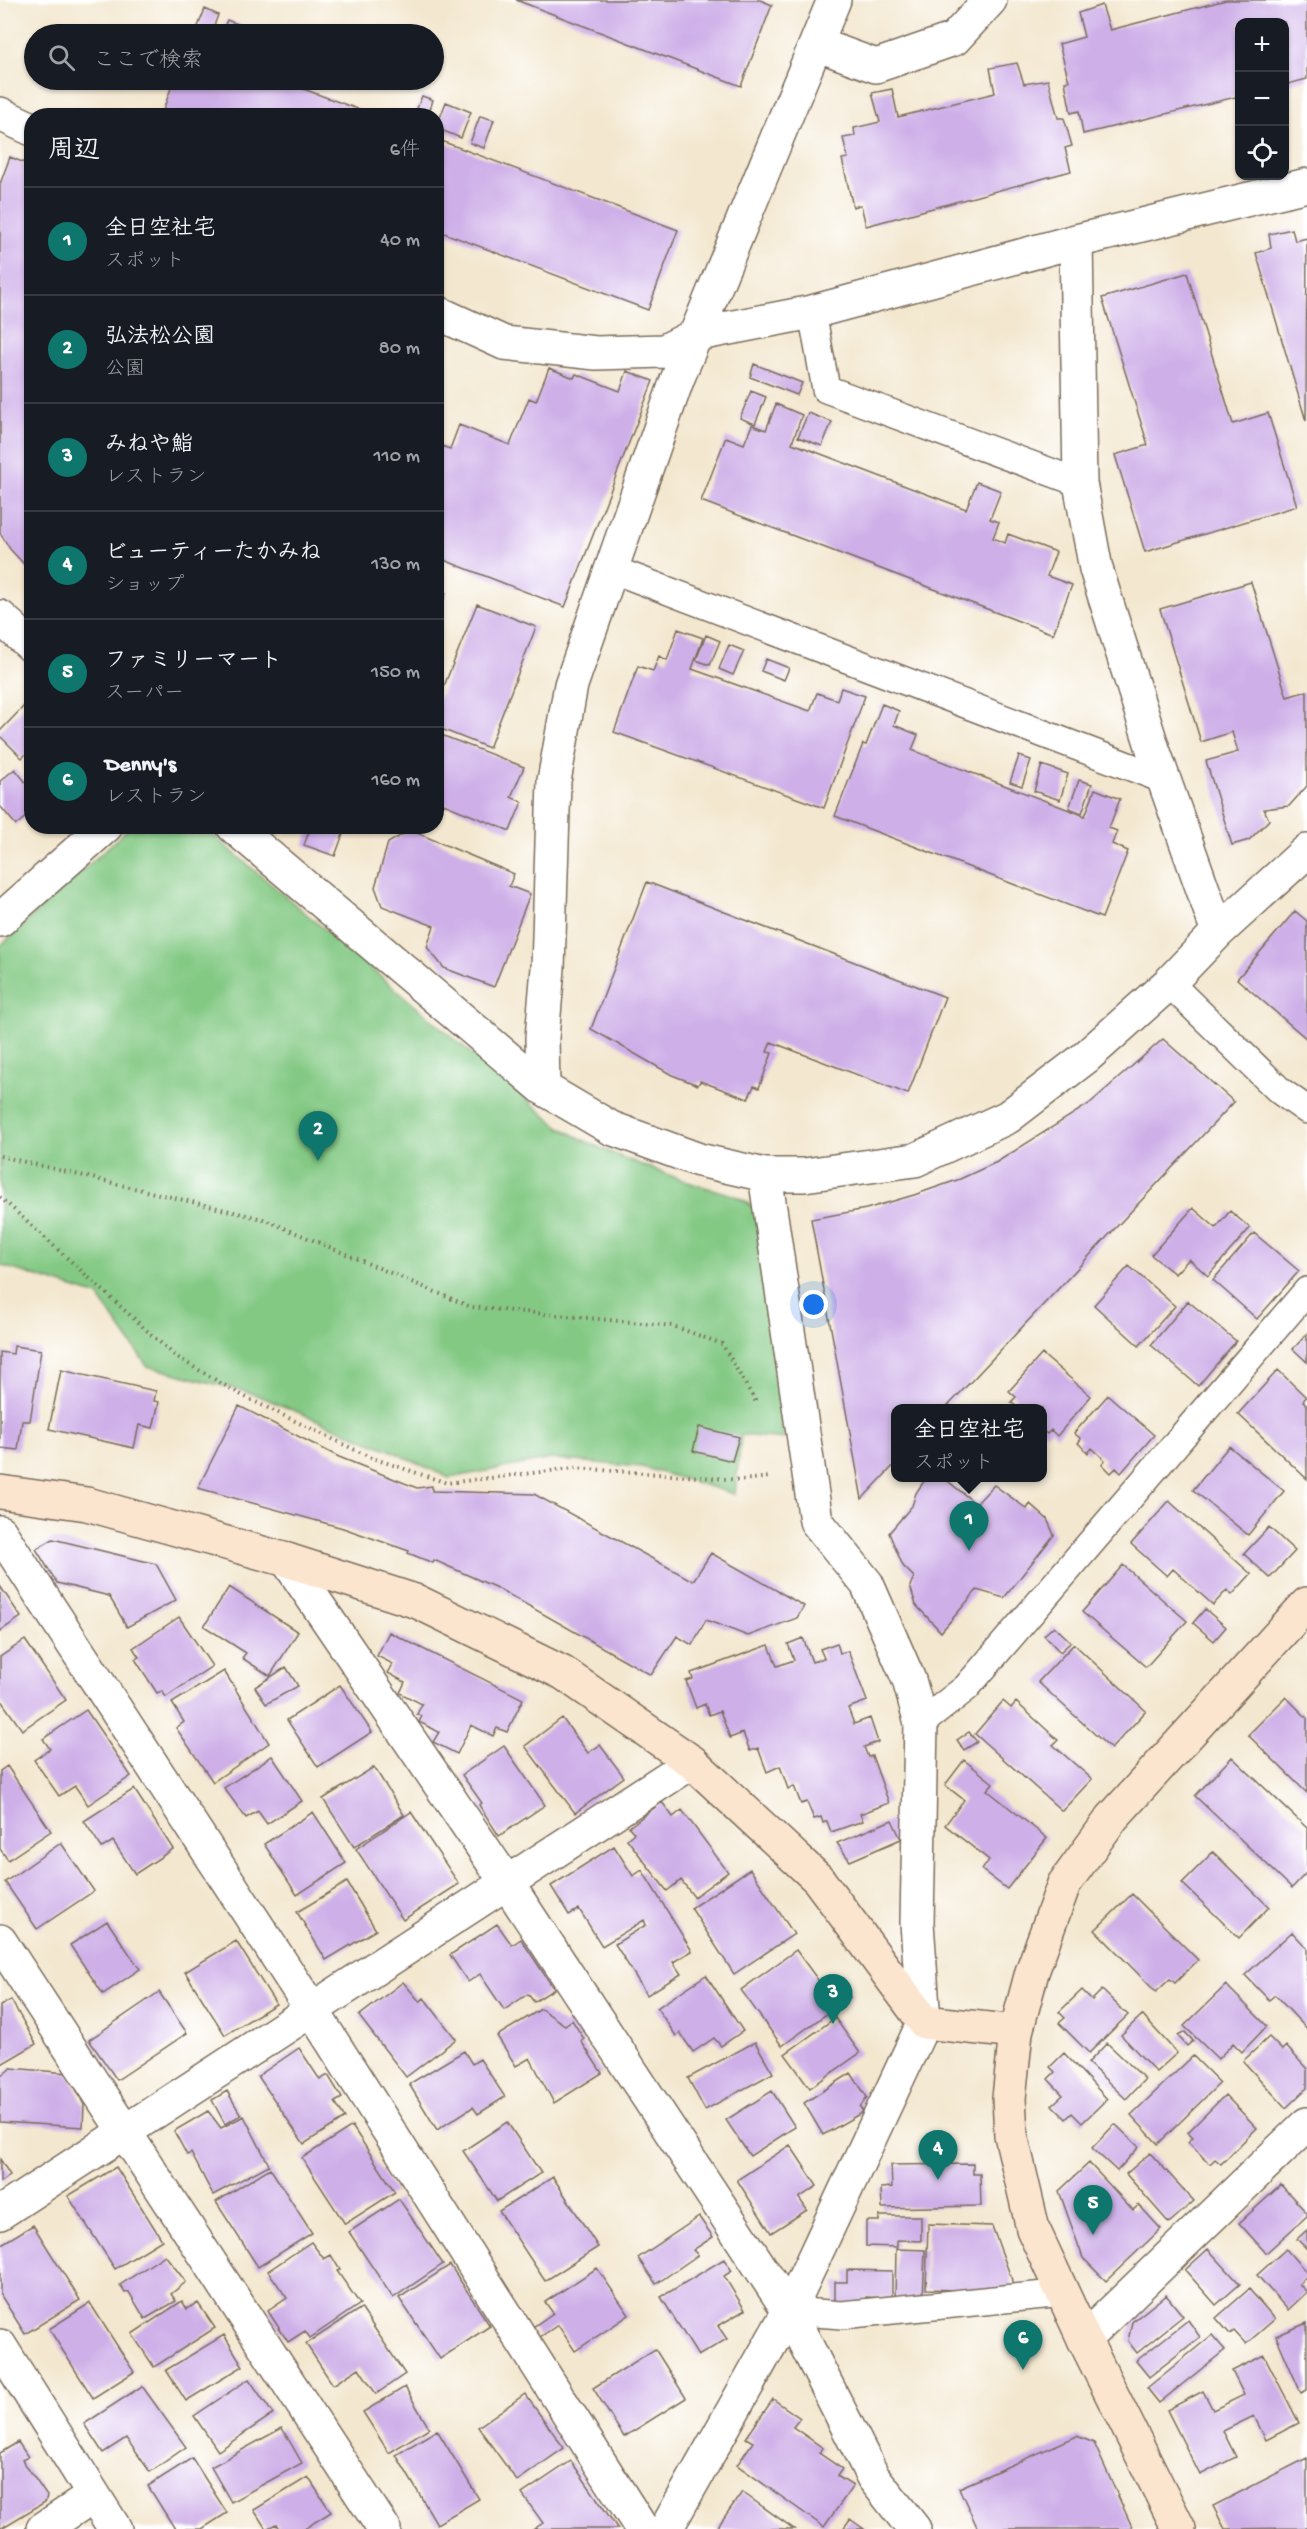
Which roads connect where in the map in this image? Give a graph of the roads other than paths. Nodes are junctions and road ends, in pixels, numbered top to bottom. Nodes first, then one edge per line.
1 (834, 0) edge
2 (990, 0) edge
3 (816, 44) junction
4 (0, 114) edge
5 (24, 125) edge
6 (1307, 185) edge
7 (1076, 241) junction
8 (812, 312) junction
9 (444, 316) edge
10 (698, 334) junction
11 (1080, 483) junction
12 (611, 569) junction
13 (0, 617) edge
14 (24, 639) edge
15 (1165, 780) junction
16 (97, 834) edge
17 (241, 834) edge
18 (1307, 851) edge
19 (0, 920) edge
20 (1218, 932) junction
21 (1169, 982) junction
22 (543, 1088) junction
23 (1307, 1110) edge
24 (765, 1175) junction
25 (1307, 1291) edge
26 (0, 1492) edge
27 (0, 1532) edge
28 (287, 1560) junction
29 (1307, 1604) edge
30 (921, 1722) junction
31 (692, 1762) junction
32 (507, 1883) junction
33 (0, 1941) edge
34 (312, 2010) junction
35 (924, 2022) junction
36 (1016, 2032) junction
37 (1307, 2124) edge
38 (125, 2130) junction
39 (0, 2212) edge
40 (1064, 2294) junction
41 (789, 2311) junction
42 (1084, 2339) junction
43 (0, 2346) edge
44 (93, 2496) junction
45 (43, 2529) edge
46 (115, 2529) edge
47 (384, 2529) edge
48 (642, 2529) edge
49 (666, 2529) edge
50 (914, 2529) edge
51 (1179, 2529) edge

1 - 3 street
2 - 3 street
3 - 10 street
4 - 5 street
6 - 7 street
7 - 8 street
7 - 11 street
8 - 10 street
8 - 11 lane
9 - 10 street
10 - 12 street
11 - 15 street
12 - 15 lane
12 - 22 street
13 - 14 street
15 - 20 street
16 - 19 street
17 - 22 street
18 - 20 street
20 - 21 street
21 - 23 lane
21 - 24 street
22 - 24 street
24 - 30 street
25 - 30 lane
26 - 28 street
27 - 34 street
28 - 31 street
28 - 32 street
29 - 36 street
30 - 35 street
31 - 32 street
31 - 35 street
32 - 34 street
32 - 41 street
33 - 38 street
34 - 38 street
34 - 48 street
35 - 36 street
35 - 41 street
36 - 40 street
37 - 42 street
38 - 39 street
38 - 47 street
40 - 41 lane
40 - 42 street
41 - 49 street
41 - 50 street
42 - 51 street
43 - 44 street
44 - 45 street
44 - 46 street

